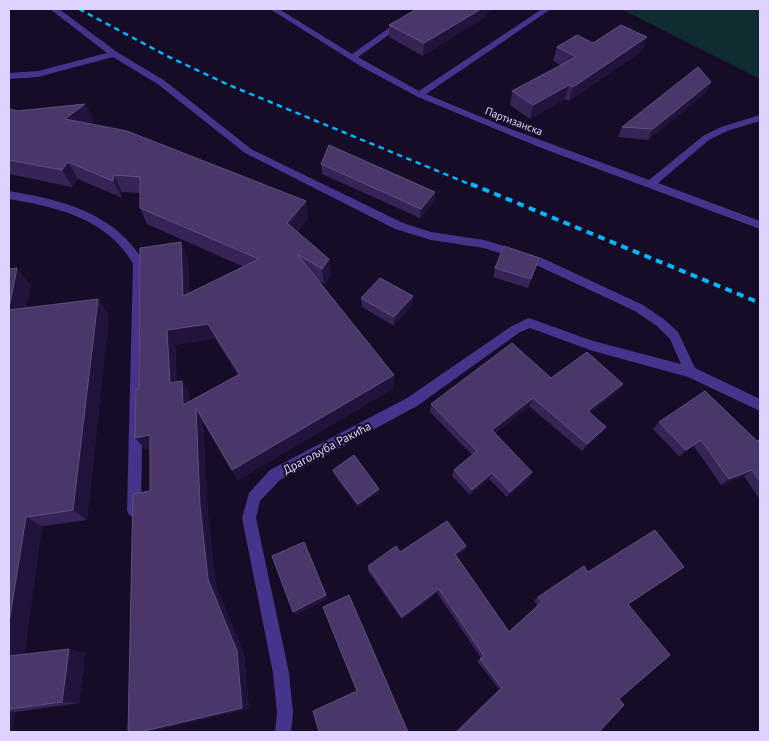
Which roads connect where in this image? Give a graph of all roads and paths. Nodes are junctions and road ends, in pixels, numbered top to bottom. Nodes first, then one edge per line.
1 (54, 9) edge
2 (274, 9) edge
3 (421, 9) edge
4 (547, 9) edge
5 (114, 54) junction
6 (353, 57) junction
7 (9, 76) edge
8 (420, 94) junction
9 (760, 118) edge
10 (652, 183) junction
11 (9, 195) edge
12 (760, 225) edge
13 (691, 372) junction
14 (760, 405) edge
15 (134, 523) edge
16 (283, 732) edge

1 - 5 street
2 - 6 street, Партизанска
3 - 6 street
4 - 8 street
5 - 7 street
5 - 13 street
6 - 8 street, Партизанска
8 - 10 street, Партизанска
9 - 10 street
10 - 12 street, Партизанска
11 - 15 street
13 - 14 street
13 - 16 street, Драгољуба Ракића

